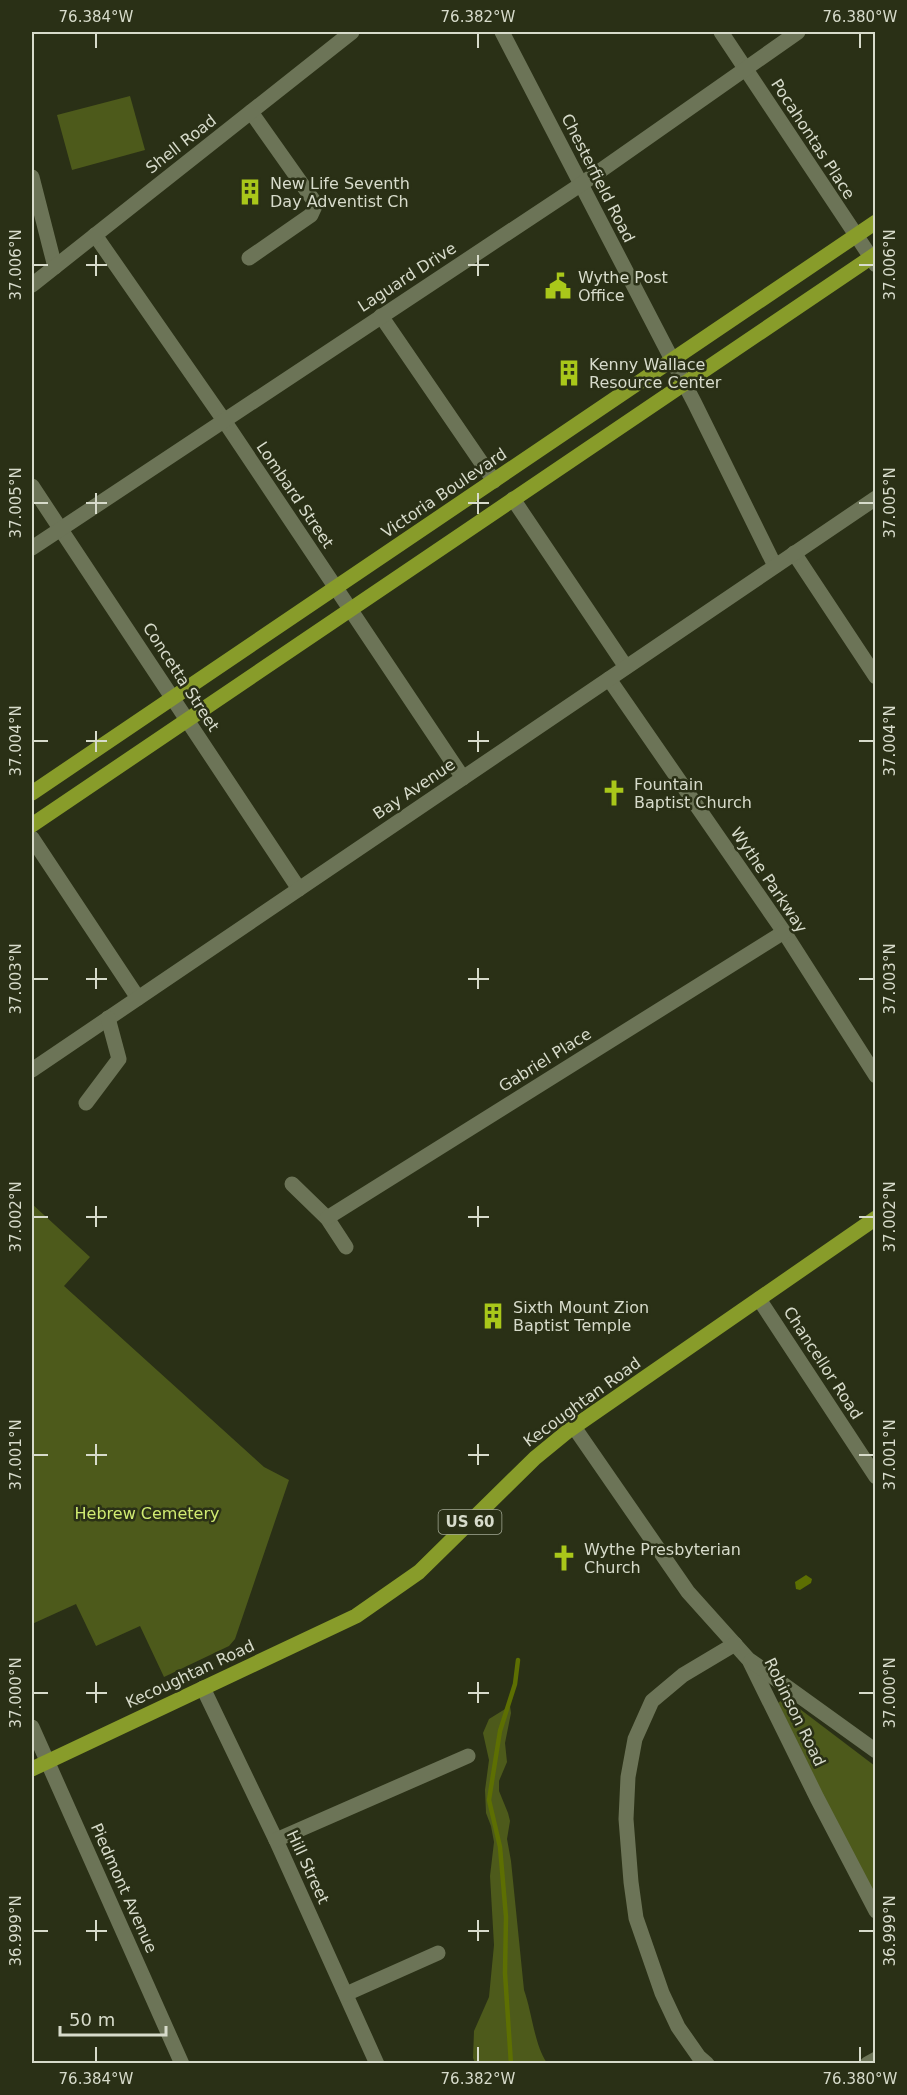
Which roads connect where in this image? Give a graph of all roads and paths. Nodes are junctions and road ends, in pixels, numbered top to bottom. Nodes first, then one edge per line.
1 (352, 32) edge
2 (502, 32) edge
3 (721, 32) edge
4 (798, 32) edge
5 (745, 68) junction
6 (251, 112) junction
7 (32, 177) edge
8 (580, 185) junction
9 (876, 222) edge
10 (95, 235) junction
11 (856, 236) junction
12 (249, 258) dead end
13 (874, 259) edge
14 (55, 267) junction
15 (32, 285) edge
16 (381, 316) junction
17 (672, 360) junction
18 (684, 384) junction
19 (223, 420) junction
20 (494, 481) junction
21 (32, 486) edge
22 (876, 498) edge
23 (513, 500) junction
24 (60, 528) junction
25 (32, 548) edge
26 (794, 554) junction
27 (775, 566) junction
28 (335, 588) junction
29 (349, 610) junction
30 (626, 668) junction
31 (876, 677) edge
32 (609, 679) junction
33 (173, 698) junction
34 (187, 720) junction
35 (463, 778) junction
36 (32, 793) edge
37 (32, 825) edge
38 (32, 838) edge
39 (299, 889) junction
40 (783, 932) junction
41 (138, 998) junction
42 (108, 1018) junction
43 (32, 1070) edge
44 (876, 1076) edge
45 (86, 1103) dead end
46 (292, 1184) dead end
47 (327, 1218) junction
48 (876, 1218) edge
49 (346, 1247) dead end
50 (759, 1299) junction
51 (574, 1427) junction
52 (876, 1477) edge
53 (735, 1644) junction
54 (749, 1660) junction
55 (203, 1688) junction
56 (32, 1727) edge
57 (876, 1751) edge
58 (468, 1756) dead end
59 (48, 1761) junction
60 (32, 1768) edge
61 (276, 1840) junction
62 (876, 1911) edge
63 (438, 1953) dead end
64 (346, 1994) junction
65 (876, 2059) edge
66 (182, 2064) edge
67 (377, 2064) edge
68 (706, 2064) edge
69 (867, 2064) edge

1 - 6 street, Shell Road
2 - 8 street, Chesterfield Road
3 - 5 street, Pocahontas Place
4 - 5 street, Laguard Drive
5 - 8 street, Laguard Drive
5 - 11 street, Pocahontas Place
6 - 10 street, Shell Road
6 - 12 street
7 - 14 street
8 - 16 street, Laguard Drive
8 - 17 street, Chesterfield Road
9 - 11 main road, Victoria Boulevard
10 - 14 street, Shell Road
10 - 19 street, Lombard Street
11 - 13 street, Pocahontas Place
11 - 17 main road, Victoria Boulevard
13 - 18 main road
14 - 15 street, Shell Road
16 - 19 street, Laguard Drive
16 - 20 street
17 - 18 street, Chesterfield Road
17 - 20 main road, Victoria Boulevard
18 - 23 main road
18 - 27 street, Chesterfield Road
19 - 24 street, Laguard Drive
19 - 28 street, Lombard Street
20 - 28 main road, Victoria Boulevard
21 - 24 street, Concetta Street
22 - 26 street, Bay Avenue
23 - 29 main road
23 - 30 street
24 - 25 street, Laguard Drive
24 - 33 street, Concetta Street
26 - 27 street, Bay Avenue
26 - 31 street
27 - 30 street, Bay Avenue
28 - 29 street, Lombard Street
28 - 33 main road, Victoria Boulevard
29 - 34 main road
29 - 35 street, Lombard Street
30 - 32 street, Bay Avenue
32 - 35 street, Bay Avenue
32 - 40 street, Wythe Parkway
33 - 34 street, Concetta Street
33 - 36 main road, Victoria Boulevard
34 - 37 main road
34 - 39 street, Concetta Street
35 - 39 street, Bay Avenue
38 - 41 street
39 - 41 street, Bay Avenue
40 - 44 street, Wythe Parkway
40 - 47 street, Gabriel Place
41 - 42 street, Bay Avenue
42 - 43 street, Bay Avenue
42 - 45 street
46 - 47 street
47 - 49 street
48 - 50 main road, Kecoughtan Road / US 60
50 - 51 main road, Kecoughtan Road / US 60
50 - 52 street, Chancellor Road
51 - 53 street, Robinson Road
51 - 55 main road, Kecoughtan Road / US 60
53 - 54 street, Robinson Road
53 - 68 street
54 - 57 street
54 - 62 street, Robinson Road
55 - 59 main road, Kecoughtan Road / US 60
55 - 61 street, Hill Street
56 - 59 street, Piedmont Avenue
58 - 61 street
59 - 60 main road, Kecoughtan Road / US 60
59 - 66 street, Piedmont Avenue
61 - 64 street, Hill Street
63 - 64 street
64 - 67 street, Hill Street
65 - 69 street

